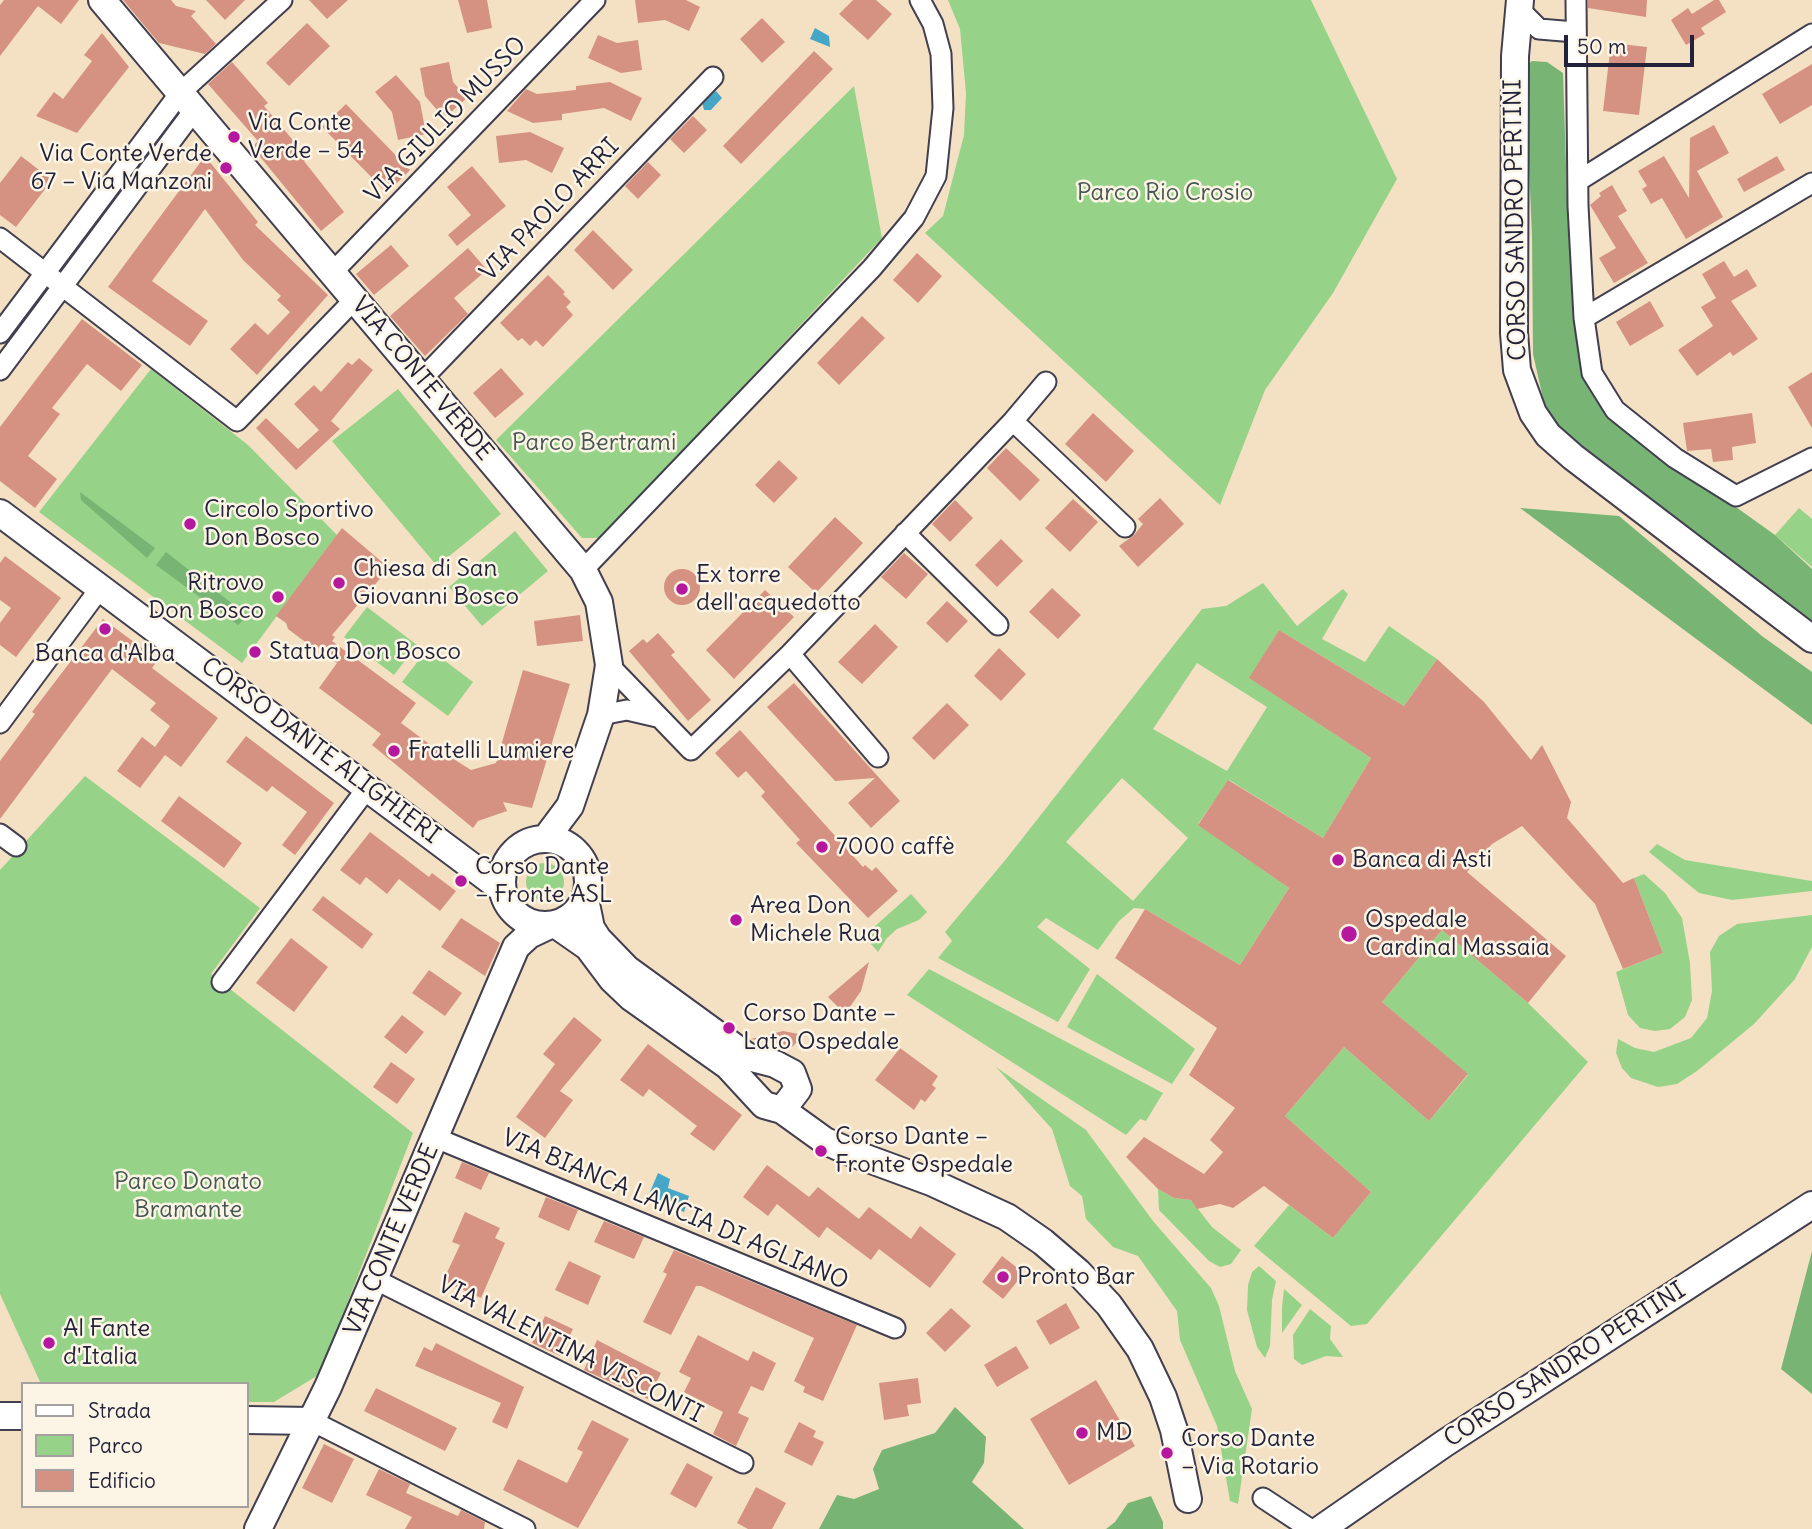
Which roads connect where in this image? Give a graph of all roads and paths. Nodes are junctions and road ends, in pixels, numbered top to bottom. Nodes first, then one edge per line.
1 (102, 0) edge
2 (282, 0) edge
3 (595, 0) edge
4 (920, 0) edge
5 (1576, 0) edge
6 (1519, 5) edge
7 (1551, 30) junction
8 (1575, 32) junction
9 (1812, 34) edge
10 (1515, 56) junction
11 (713, 77) dead end
12 (187, 101) junction
13 (1578, 181) junction
14 (1812, 183) edge
15 (0, 238) edge
16 (47, 273) junction
17 (332, 273) junction
18 (65, 287) junction
19 (354, 300) junction
20 (1584, 318) junction
21 (0, 333) edge
22 (0, 370) edge
23 (423, 378) junction
24 (1046, 382) dead end
25 (1013, 421) junction
26 (1812, 458) edge
27 (0, 513) edge
28 (1125, 527) dead end
29 (905, 533) junction
30 (583, 569) junction
31 (101, 587) junction
32 (998, 625) dead end
33 (1812, 639) edge
34 (790, 654) junction
35 (609, 666) junction
36 (600, 715) junction
37 (657, 717) junction
38 (0, 723) edge
39 (878, 757) dead end
40 (368, 787) junction
41 (570, 806) junction
42 (0, 834) edge
43 (546, 838) junction
44 (16, 846) dead end
45 (572, 848) junction
46 (507, 861) junction
47 (470, 864) junction
48 (502, 889) junction
49 (585, 899) junction
50 (517, 915) junction
51 (551, 925) junction
52 (516, 947) junction
53 (222, 982) dead end
54 (782, 1110) junction
55 (436, 1138) junction
56 (1812, 1205) edge
57 (376, 1280) junction
58 (895, 1328) dead end
59 (0, 1416) edge
60 (21, 1416) edge
61 (248, 1420) edge
62 (307, 1430) junction
63 (0, 1433) edge
64 (21, 1433) edge
65 (248, 1438) edge
66 (743, 1463) dead end
67 (1264, 1498) dead end
68 (1188, 1499) dead end
69 (258, 1529) edge
70 (525, 1529) edge
71 (1310, 1529) edge
72 (1321, 1529) edge

1 - 12 street, VIA CONTE VERDE
2 - 12 street
3 - 17 street, VIA GIULIO MUSSO
4 - 30 street
5 - 8 street
6 - 7 street
6 - 10 street, CORSO SANDRO PERTINI
7 - 8 street
7 - 10 street
8 - 13 street
9 - 13 street
10 - 33 street, CORSO SANDRO PERTINI
11 - 23 street, VIA PAOLO ARRI
12 - 16 street
12 - 17 street, VIA CONTE VERDE
12 - 18 street
13 - 20 street
14 - 20 street
15 - 16 street
16 - 18 street
16 - 21 street
17 - 19 street, VIA CONTE VERDE
18 - 19 street
18 - 22 street
19 - 23 street, VIA CONTE VERDE
20 - 26 street
23 - 30 street, VIA CONTE VERDE
24 - 25 street
25 - 28 street
25 - 29 street
27 - 31 street, CORSO DANTE ALIGHIERI
29 - 32 street
29 - 34 street
30 - 35 street, VIA CONTE VERDE
31 - 38 street
31 - 40 street, CORSO DANTE ALIGHIERI
34 - 37 street
34 - 39 street
35 - 36 street, VIA CONTE VERDE
35 - 37 street
36 - 37 street
36 - 41 street, VIA CONTE VERDE
40 - 47 street, CORSO DANTE ALIGHIERI
40 - 53 street
41 - 43 street, VIA CONTE VERDE
41 - 45 street, VIA CONTE VERDE
42 - 44 street
43 - 45 street
43 - 46 street
45 - 49 street
46 - 47 street
46 - 48 street
47 - 48 street, CORSO DANTE ALIGHIERI
48 - 50 street
49 - 51 street
49 - 54 street
50 - 51 street
50 - 52 street, VIA CONTE VERDE
51 - 52 street
51 - 54 street
52 - 55 street, VIA CONTE VERDE
54 - 68 street
55 - 57 street, VIA CONTE VERDE
55 - 58 street, VIA BIANCA LANCIA DI AGLIANO
56 - 72 street, CORSO SANDRO PERTINI
57 - 62 street, VIA CONTE VERDE
57 - 66 street, VIA VALENTINA VISCONTI
59 - 60 street
61 - 62 street
62 - 65 street
62 - 69 street, VIA CONTE VERDE
62 - 70 street
63 - 64 street
67 - 71 street

